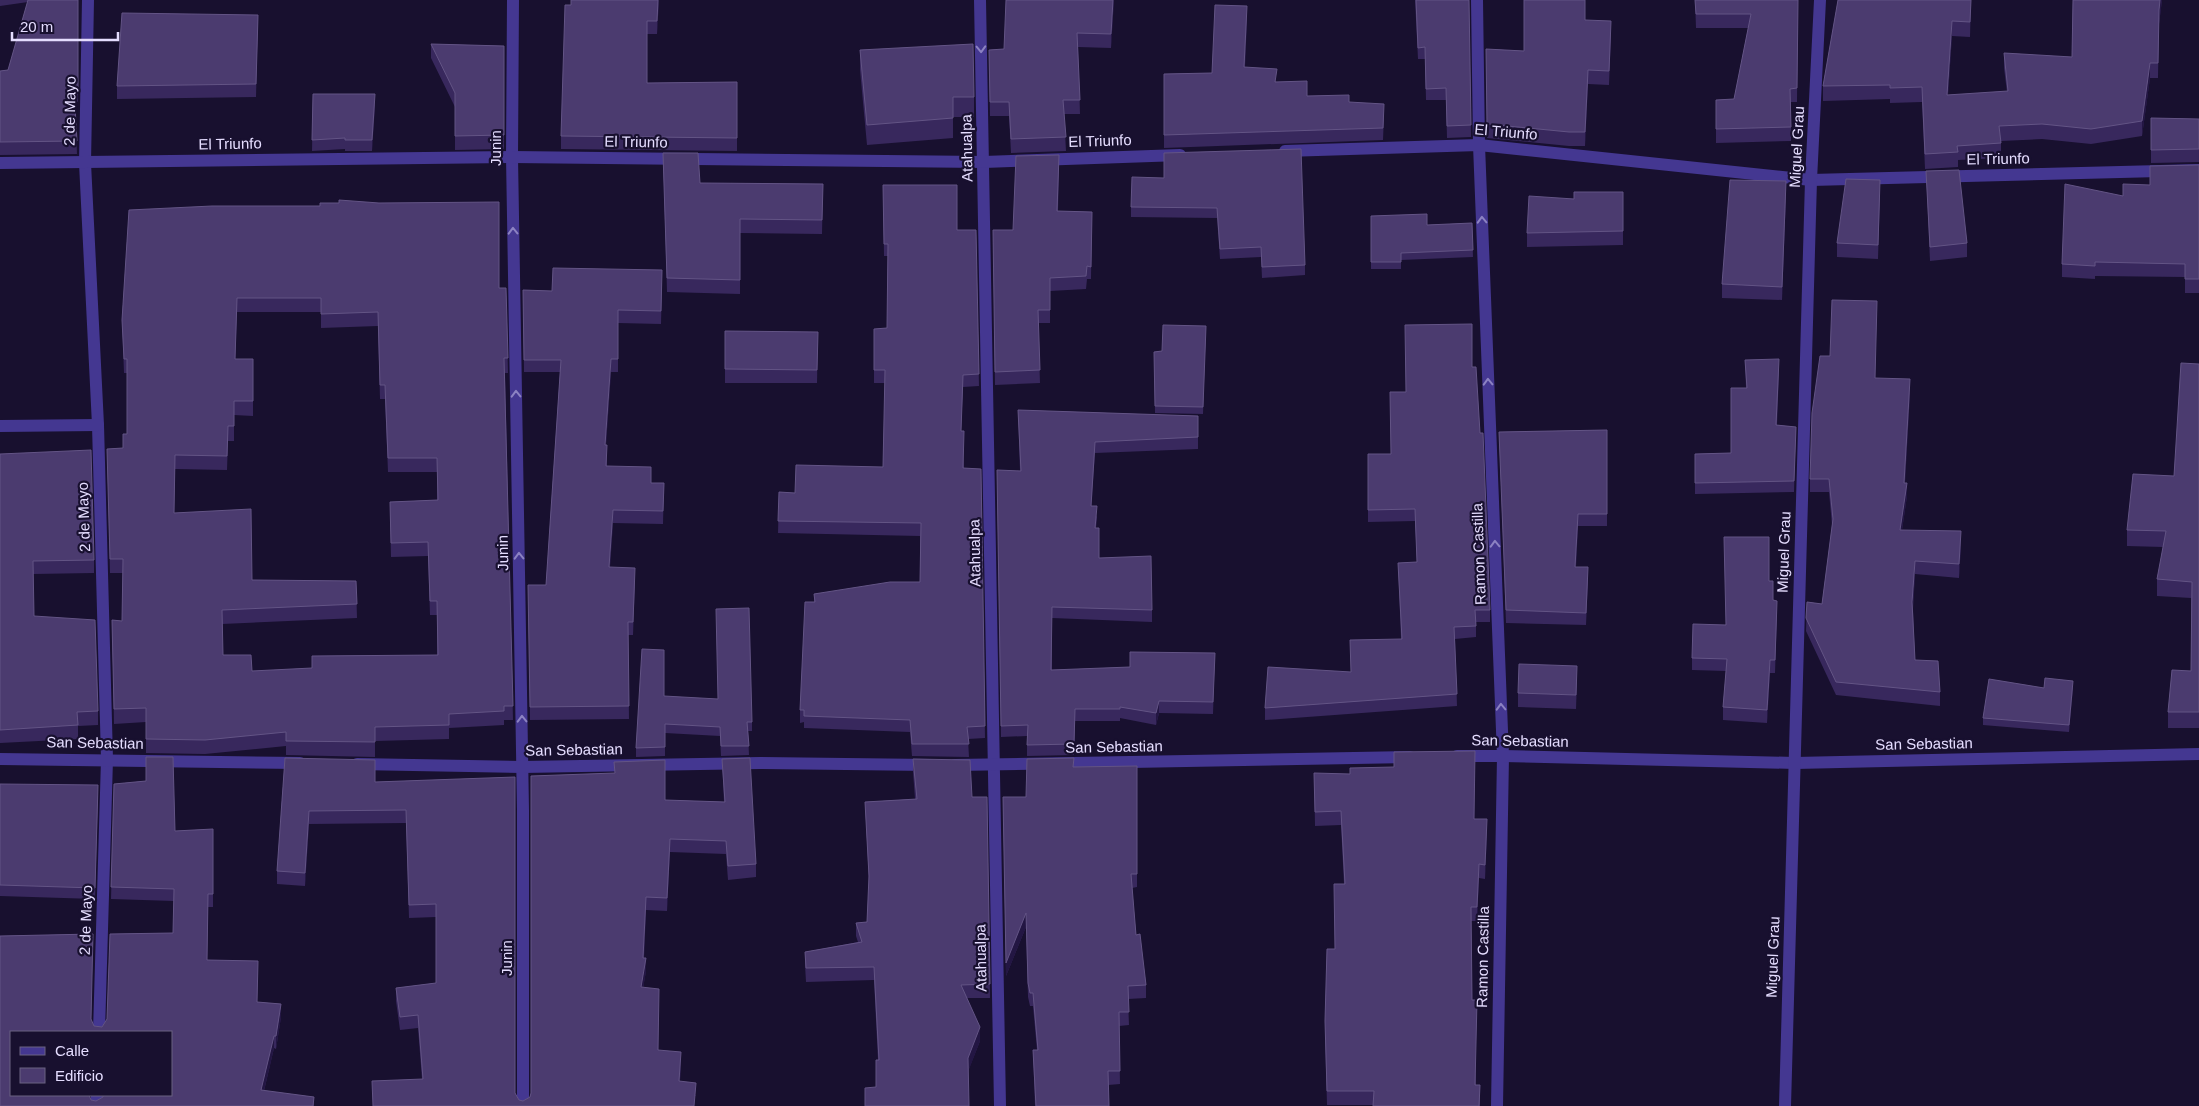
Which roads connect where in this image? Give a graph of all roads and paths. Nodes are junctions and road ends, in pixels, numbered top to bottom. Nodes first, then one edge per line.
1 (88, 0) edge
2 (513, 0) edge
3 (980, 0) edge
4 (1478, 0) edge
5 (1820, 0) edge
6 (1479, 145) junction
7 (1271, 152) edge
8 (1192, 154) edge
9 (512, 157) junction
10 (984, 162) junction
11 (0, 163) edge
12 (85, 163) junction
13 (2199, 170) edge
14 (1811, 180) junction
15 (98, 425) junction
16 (0, 426) edge
17 (2199, 754) edge
18 (1503, 756) junction
19 (1424, 757) edge
20 (1444, 757) edge
21 (0, 758) edge
22 (107, 759) junction
23 (315, 763) edge
24 (1795, 763) junction
25 (344, 764) edge
26 (995, 765) junction
27 (522, 768) junction
28 (99, 1031) edge
29 (524, 1106) edge
30 (1000, 1106) edge
31 (1497, 1106) edge
32 (1785, 1106) edge

1 - 12 street, 2 de Mayo
2 - 9 street, Junin
3 -> 10 street, Atahualpa
4 - 6 street, Ramon Castilla
5 - 14 street, Miguel Grau
6 - 7 street, El Triunfo
6 - 14 street, El Triunfo
18 -> 6 street, Ramon Castilla
8 - 10 street, El Triunfo
9 - 10 street, El Triunfo
9 - 12 street, El Triunfo
27 -> 9 street, Junin
10 - 26 street, Atahualpa
11 - 12 street, El Triunfo
12 - 15 street, 2 de Mayo
13 - 14 street, El Triunfo
14 - 24 street, Miguel Grau
15 - 16 street
15 - 22 street, 2 de Mayo
17 - 24 street, San Sebastian
18 - 20 street, San Sebastian
18 - 24 street, San Sebastian
18 - 31 street, Ramon Castilla
19 - 26 street, San Sebastian
21 - 22 street, San Sebastian
22 - 23 street, San Sebastian
22 - 28 street, 2 de Mayo
24 - 32 street, Miguel Grau
25 - 27 street, San Sebastian
26 - 27 street, San Sebastian
26 - 30 street, Atahualpa
27 - 29 street, Junin

